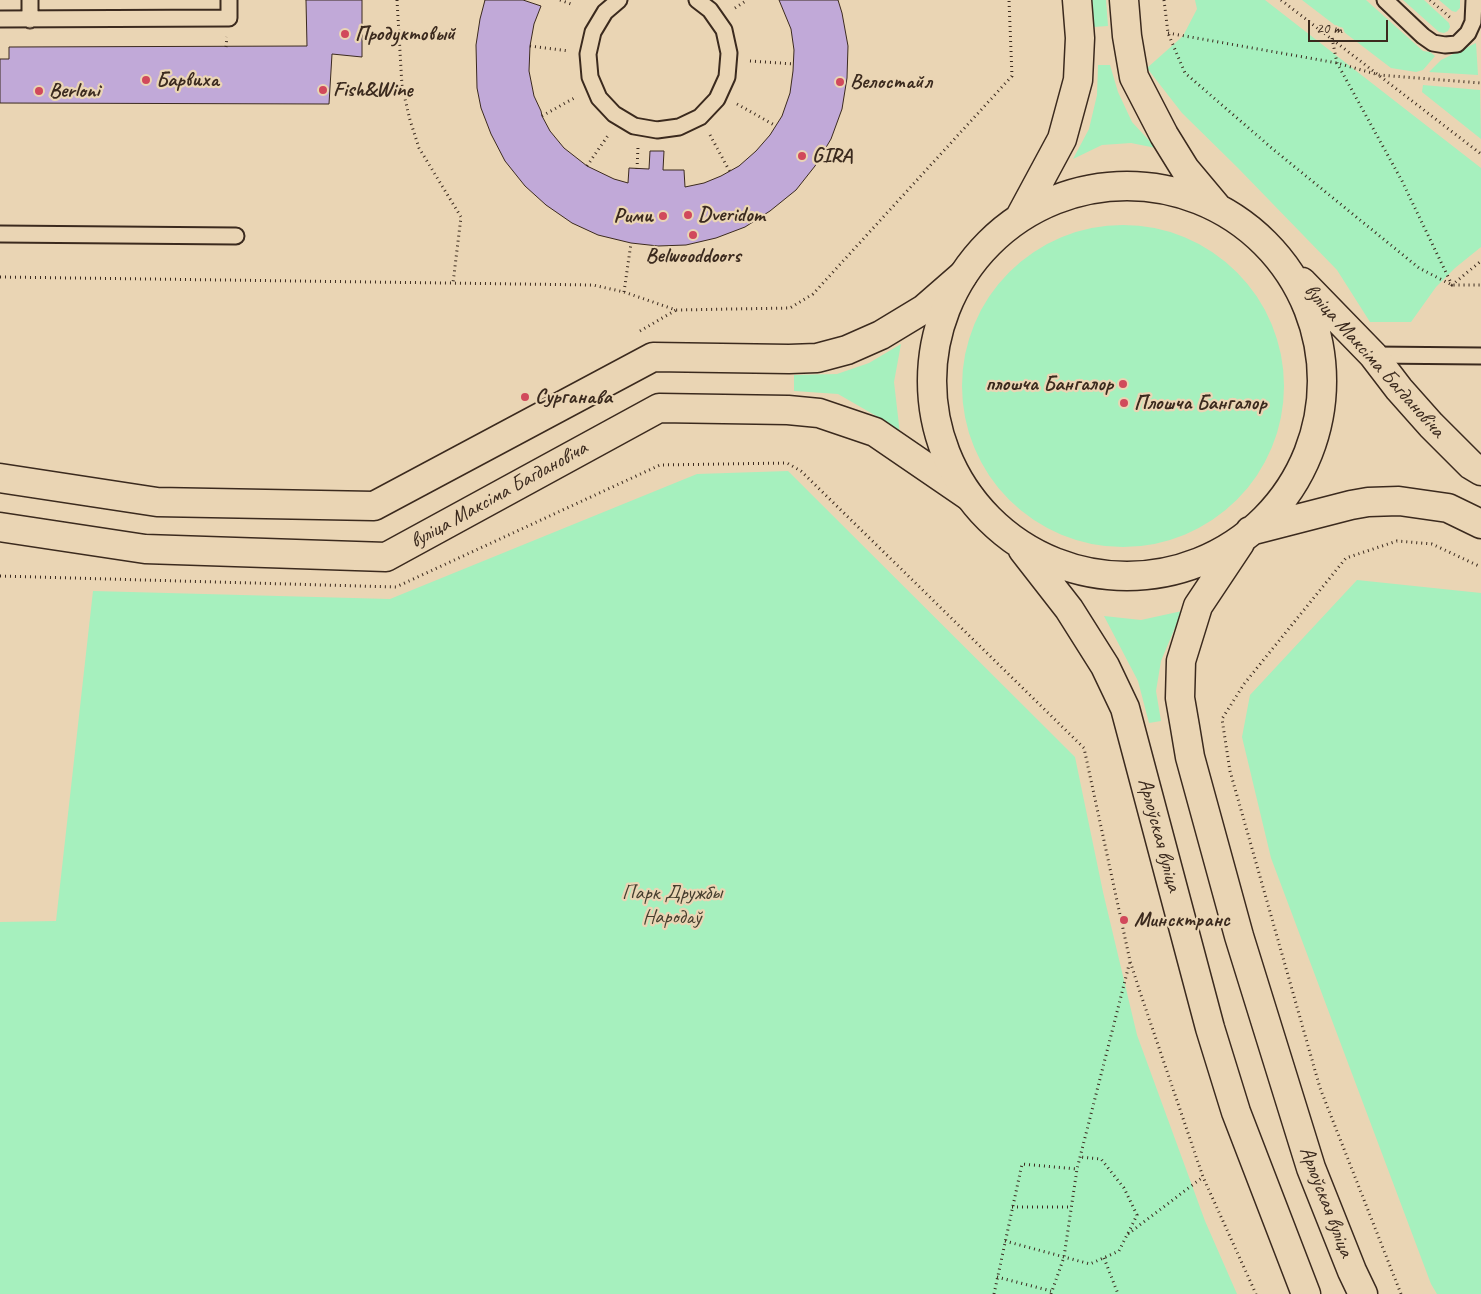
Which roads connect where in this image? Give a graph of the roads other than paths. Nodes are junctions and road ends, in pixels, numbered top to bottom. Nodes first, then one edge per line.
1 (30, 0) edge
2 (229, 0) edge
3 (619, 0) edge
4 (697, 0) edge
5 (1077, 0) edge
6 (1124, 0) edge
7 (1385, 0) edge
8 (1474, 0) edge
9 (0, 19) edge
10 (30, 20) junction
11 (1218, 209) junction
12 (1020, 217) junction
13 (0, 234) edge
14 (236, 236) dead end
15 (1270, 249) junction
16 (963, 275) junction
17 (1373, 355) junction
18 (1481, 356) edge
19 (1481, 471) edge
20 (0, 478) edge
21 (970, 497) junction
22 (1481, 524) edge
23 (0, 527) edge
24 (1246, 535) junction
25 (1016, 541) junction
26 (1306, 1294) edge
27 (1363, 1294) edge

1 - 10 lane
2 - 10 lane
3 - 4 lane
5 - 12 main road
6 - 11 main road
7 - 8 lane
9 - 10 lane
11 - 12 main road
11 - 15 main road
12 - 16 main road
13 - 14 lane
15 - 17 main road, вуліца Максіма Багдановіча
15 - 24 main road, Арлоўская вуліца
16 - 20 main road
16 - 21 main road
17 - 18 lane
17 - 19 main road, вуліца Максіма Багдановіча
21 - 23 main road, вуліца Максіма Багдановіча
21 - 25 main road
22 - 24 main road
24 - 25 main road
24 - 27 main road, Арлоўская вуліца
25 - 26 main road, Арлоўская вуліца

